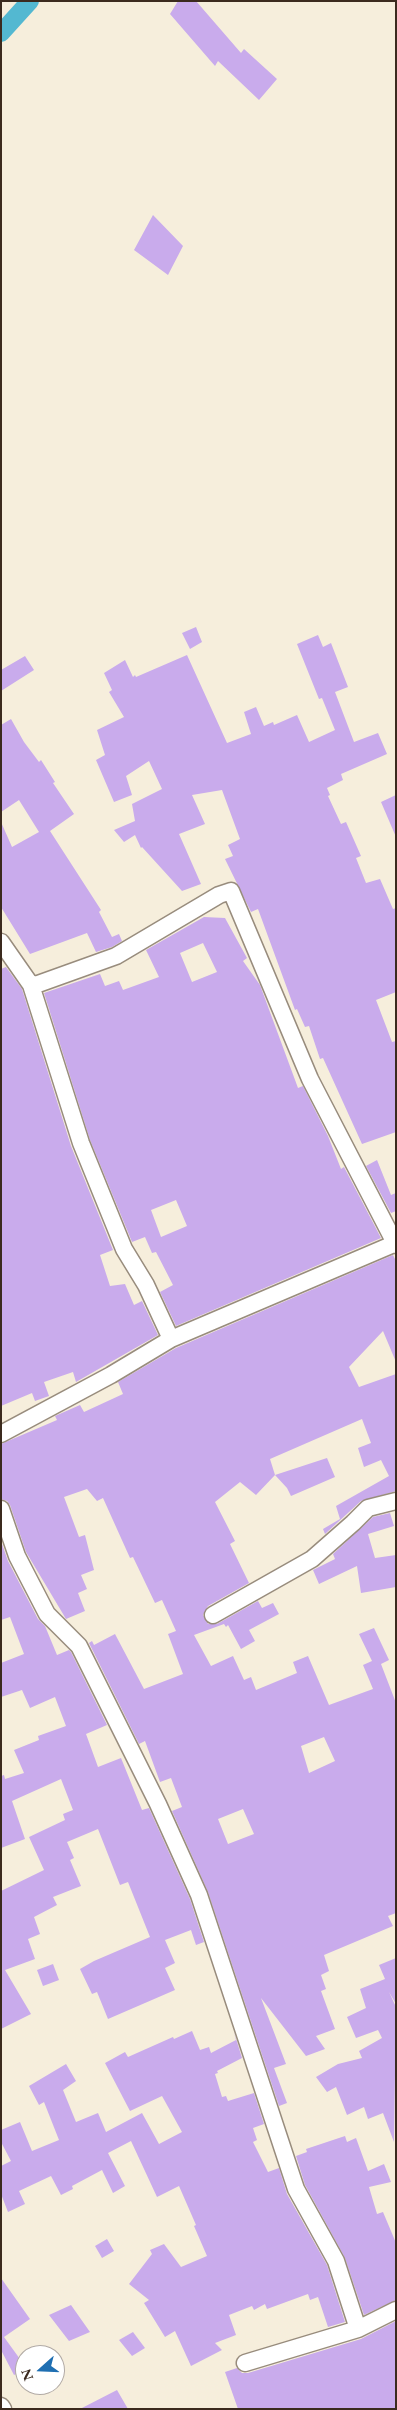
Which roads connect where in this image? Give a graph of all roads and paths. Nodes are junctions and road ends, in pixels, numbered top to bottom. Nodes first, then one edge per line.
1 (1, 942) edge
2 (31, 985) junction
3 (395, 1244) edge
4 (171, 1339) junction
5 (1, 1434) edge
6 (396, 1501) edge
7 (1, 1509) edge
8 (213, 1615) dead end
9 (396, 2310) edge
10 (358, 2329) junction
11 (245, 2363) dead end

1 - 2 street
2 - 3 street
2 - 4 street
3 - 4 street
4 - 5 street
6 - 8 street
7 - 10 street
9 - 10 street
10 - 11 street

